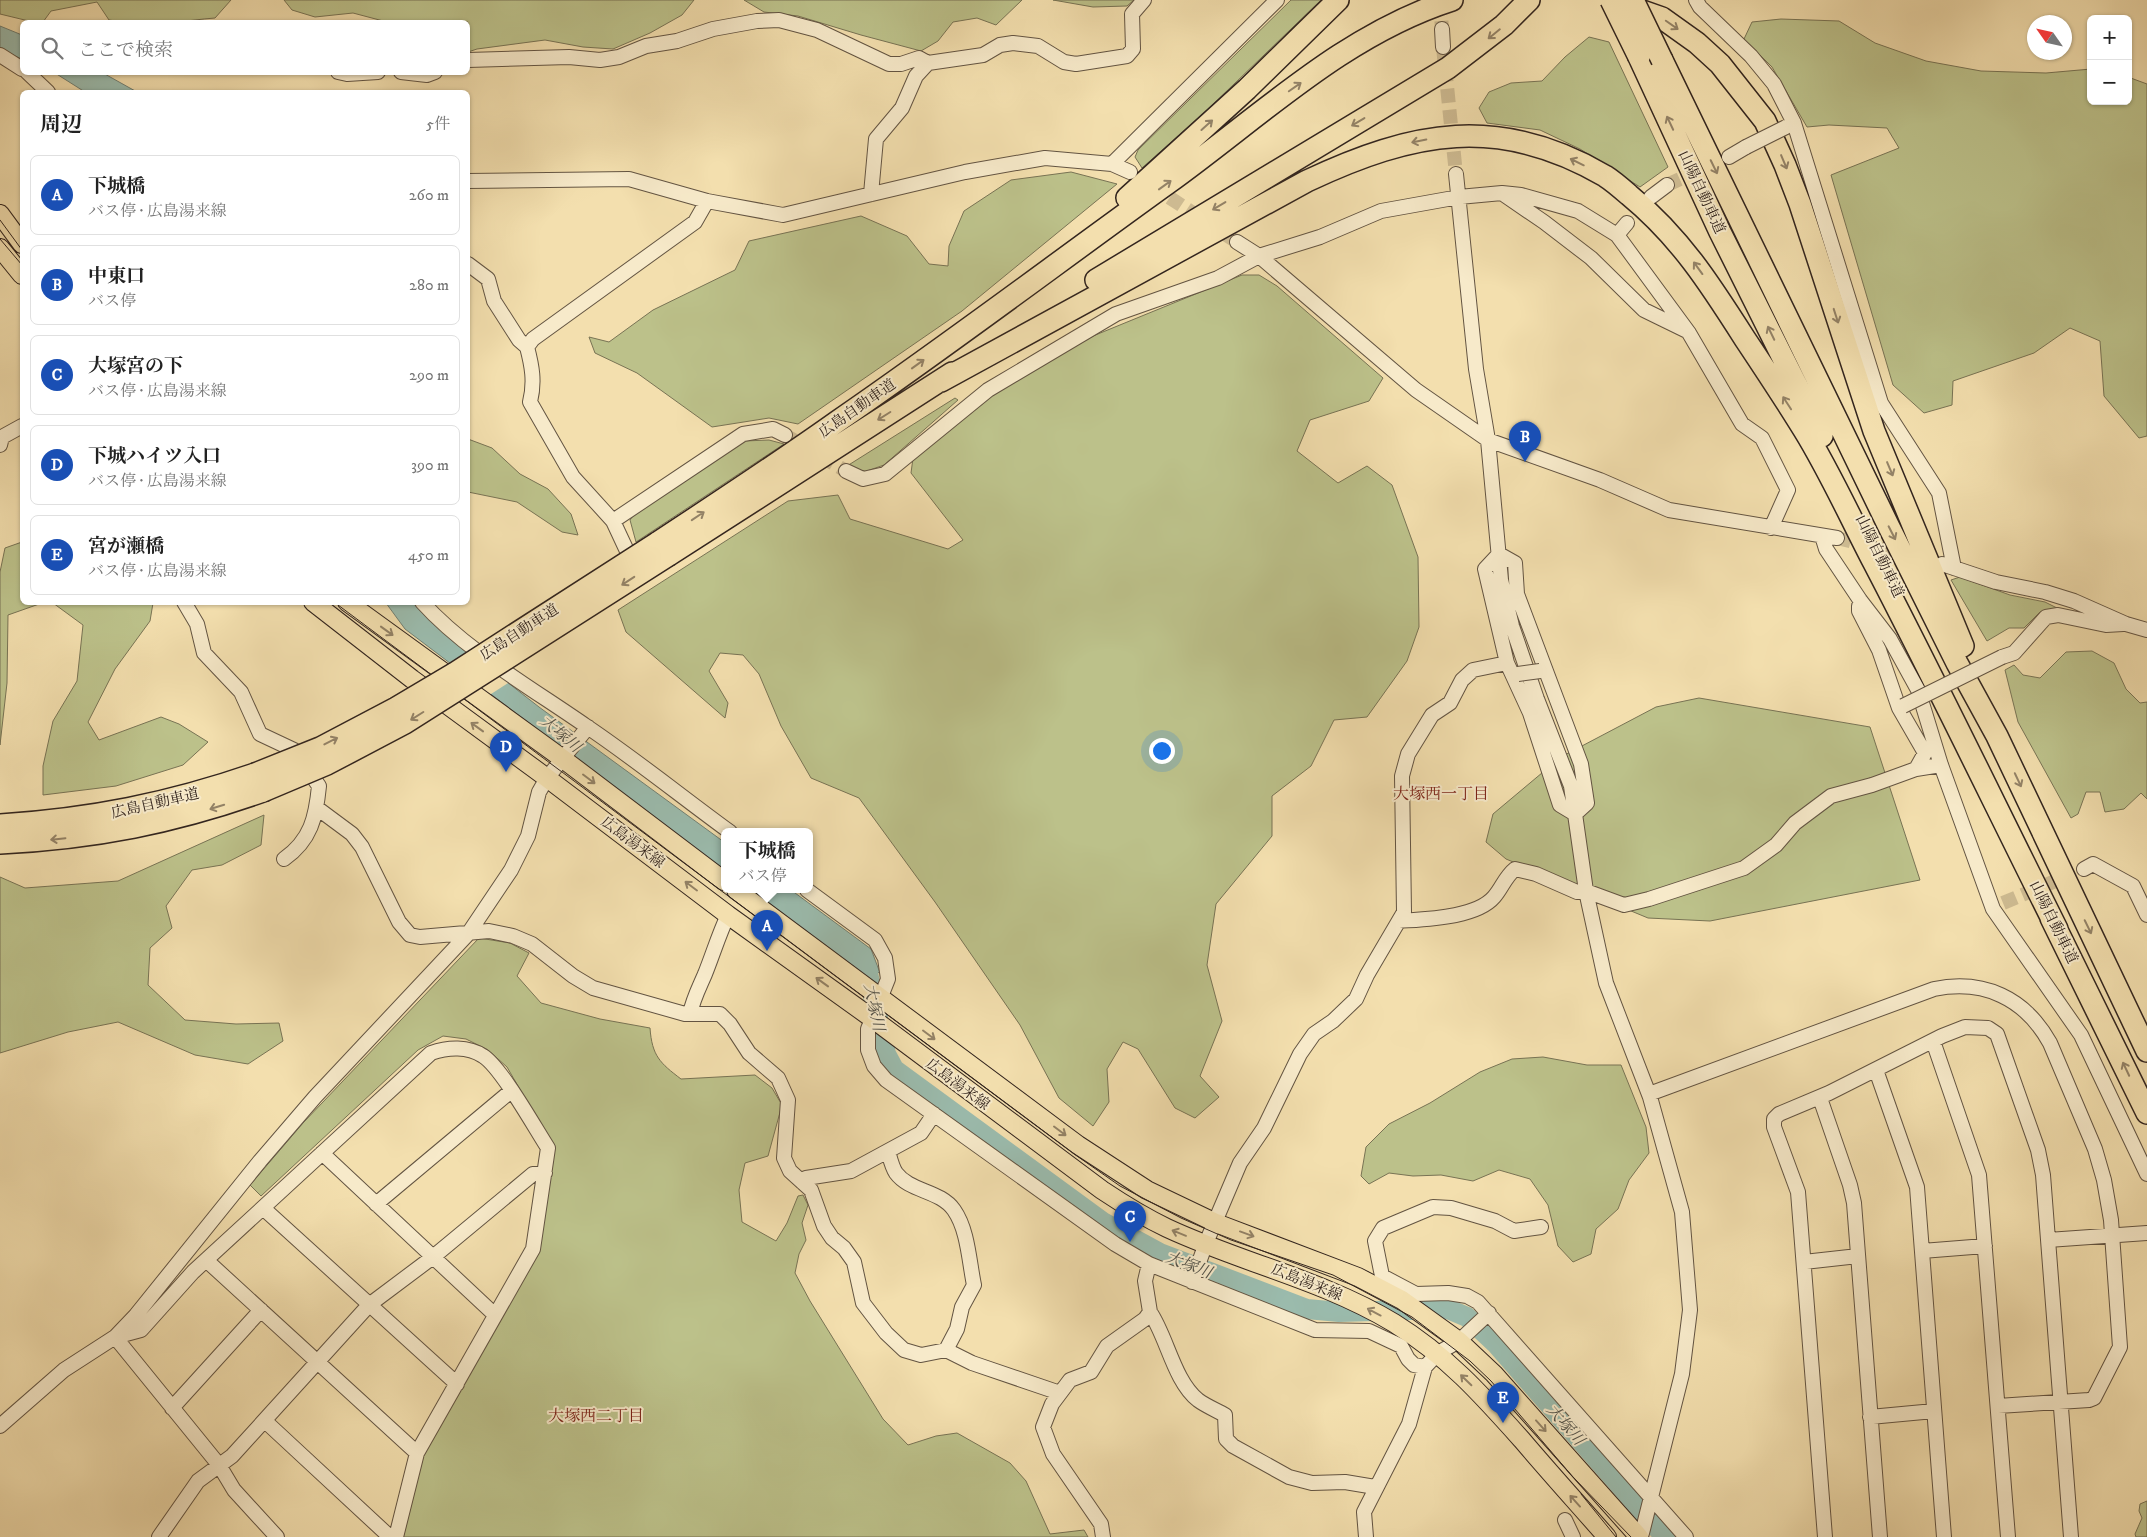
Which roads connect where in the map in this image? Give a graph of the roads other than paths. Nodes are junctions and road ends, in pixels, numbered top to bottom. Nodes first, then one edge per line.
1 (1144, 0) edge
2 (1338, 0) edge
3 (1452, 0) edge
4 (1529, 0) edge
5 (1611, 0) edge
6 (1633, 0) edge
7 (1696, 0) edge
8 (1270, 2) edge
9 (1442, 29) tunnel mouth
10 (1443, 47) tunnel mouth
11 (0, 55) edge
12 (470, 60) edge
13 (928, 63) junction
14 (20, 66) edge
15 (30, 75) edge
16 (46, 90) edge
17 (1790, 125) junction
18 (1729, 157) tunnel mouth
19 (1112, 164) junction
20 (1130, 172) dead end
21 (1456, 174) tunnel mouth
22 (470, 181) edge
23 (1667, 186) tunnel mouth
24 (1502, 193) junction
25 (871, 194) junction
26 (1459, 197) junction
27 (1651, 197) dead end
28 (707, 201) junction
29 (0, 214) edge
30 (1627, 223) dead end
31 (1617, 235) junction
32 (20, 241) edge
33 (1237, 242) tunnel mouth
34 (0, 248) edge
35 (1259, 256) junction
36 (470, 266) edge
37 (20, 273) edge
38 (984, 316) junction
39 (1689, 333) junction
40 (527, 347) junction
41 (941, 381) junction
42 (20, 427) edge
43 (785, 435) tunnel mouth
44 (1488, 440) junction
45 (0, 445) edge
46 (846, 471) tunnel mouth
47 (614, 521) junction
48 (1771, 528) junction
49 (1822, 536) junction
50 (1837, 538) tunnel mouth
51 (663, 549) junction
52 (626, 551) dead end
53 (1499, 554) junction
54 (1860, 600) junction
55 (186, 605) edge
56 (322, 605) edge
57 (351, 605) edge
58 (425, 605) edge
59 (335, 609) edge
60 (2126, 624) junction
61 (2147, 630) edge
62 (1512, 671) junction
63 (1542, 671) junction
64 (1901, 707) junction
65 (586, 730) junction
66 (1997, 736) junction
67 (564, 758) junction
68 (1941, 765) junction
69 (1916, 770) junction
70 (547, 778) junction
71 (259, 783) junction
72 (317, 808) junction
73 (1575, 814) junction
74 (0, 825) edge
75 (724, 828) edge
76 (0, 843) edge
77 (284, 859) dead end
78 (2084, 869) tunnel mouth
79 (721, 879) edge
80 (1586, 891) junction
81 (740, 893) edge
82 (811, 893) edge
83 (728, 915) junction
84 (2147, 915) edge
85 (1399, 921) junction
86 (2057, 929) junction
87 (468, 934) junction
88 (885, 997) junction
89 (690, 1014) junction
90 (868, 1021) junction
91 (1933, 1041) junction
92 (2147, 1051) edge
93 (1876, 1070) junction
94 (511, 1091) junction
95 (1649, 1094) junction
96 (1820, 1098) junction
97 (2147, 1112) edge
98 (934, 1114) junction
99 (888, 1152) junction
100 (322, 1153) junction
101 (545, 1173) junction
102 (2147, 1174) edge
103 (802, 1182) junction
104 (376, 1204) junction
105 (262, 1208) junction
106 (1216, 1223) junction
107 (1541, 1227) dead end
108 (2147, 1233) edge
109 (2111, 1236) junction
110 (2048, 1240) junction
111 (1985, 1246) junction
112 (1204, 1250) junction
113 (1922, 1251) junction
114 (1858, 1256) junction
115 (433, 1257) junction
116 (206, 1260) junction
117 (1804, 1262) junction
118 (1149, 1264) junction
119 (1192, 1281) junction
120 (369, 1306) junction
121 (261, 1310) junction
122 (1150, 1312) junction
123 (1487, 1314) junction
124 (496, 1316) junction
125 (1463, 1336) junction
126 (115, 1337) junction
127 (946, 1350) junction
128 (1438, 1353) junction
129 (318, 1362) junction
130 (1425, 1366) junction
131 (457, 1384) junction
132 (1060, 1393) junction
133 (2061, 1402) junction
134 (1998, 1406) junction
135 (172, 1408) junction
136 (1934, 1411) junction
137 (1870, 1417) junction
138 (265, 1420) junction
139 (0, 1426) edge
140 (417, 1453) junction
141 (219, 1465) junction
142 (1376, 1486) junction
143 (1651, 1502) junction
144 (1565, 1520) dead end
145 (1641, 1535) edge
146 (159, 1537) edge
147 (277, 1537) edge
148 (390, 1537) edge
149 (396, 1537) edge
150 (1104, 1537) edge
151 (1366, 1537) edge
152 (1573, 1537) edge
153 (1608, 1537) edge
154 (1686, 1537) edge
155 (1825, 1537) edge
156 (1880, 1537) edge
157 (1944, 1537) edge
158 (2008, 1537) edge
159 (2071, 1537) edge

1 - 13 street
38 -> 2 highway
38 -> 3 highway
4 -> 41 highway
5 -> 66 highway
86 -> 5 highway, 山陽自動車道, bridge
6 -> 66 highway, 山陽自動車道, bridge
7 - 17 street
8 - 19 street
9 - 10 street
11 - 14 street
12 - 13 street
13 - 25 street
15 - 16 street
17 - 18 street, bridge
17 - 60 street
19 - 20 street
19 - 25 street
21 - 26 street
22 - 28 street
23 - 27 street
24 - 26 street
24 - 31 street
24 - 39 street
25 - 28 street
26 - 35 street
26 - 44 street
28 - 40 street
29 - 32 main road
30 - 31 street
31 - 39 street
33 - 35 street
34 - 37 main road
35 - 44 street
35 - 46 street
36 - 40 street
51 -> 38 highway, 広島自動車道
39 - 48 street
40 - 47 street
41 -> 51 highway, 広島自動車道
86 -> 41 highway
42 - 45 street
43 - 47 street
44 - 48 street
44 - 53 street
47 - 52 street
48 - 49 street
49 - 50 street
49 - 54 street
51 - 71 highway, 広島自動車道, bridge
53 - 62 street
53 - 63 street
53 - 73 street
54 - 64 street
54 - 68 street
55 - 72 street
56 - 59 main road, 広島湯来線
57 -> 67 main road, 広島湯来線
58 - 65 street
70 -> 59 main road, 広島湯来線
60 - 61 street
60 - 64 street, bridge
62 - 63 street, bridge
62 - 73 street
62 - 85 street
63 - 73 street
64 - 69 street
65 - 67 street
65 - 75 street
66 -> 92 highway, 山陽自動車道
67 - 70 street
67 -> 79 main road, 広島湯来線
68 - 69 street
68 - 102 street
69 - 80 street
83 -> 70 main road, 広島湯来線
70 - 87 street
71 - 74 highway, 広島自動車道
71 -> 76 highway, 広島自動車道
72 - 77 street
72 - 87 street
73 - 80 street
78 - 84 street
80 - 85 street
80 - 95 street
81 - 88 main road, 広島湯来線
82 - 88 street
83 - 89 street
90 -> 83 main road, 広島湯来線
85 - 106 street
97 -> 86 highway, 山陽自動車道
87 - 89 street
87 - 126 street
88 - 90 street
88 -> 106 main road, 広島湯来線
89 - 103 street
90 - 98 street
112 -> 90 main road, 広島湯来線
91 - 93 street
91 - 110 street
91 - 111 street
93 - 96 street
93 - 113 street
94 - 100 street
94 - 101 street
94 - 104 street
95 - 109 street
95 - 143 street
96 - 114 street
96 - 117 street
98 - 99 street
98 - 118 street
99 - 103 street
99 - 127 street
100 - 104 street
100 - 105 street
101 - 115 street
101 - 124 street
103 - 127 street
104 - 115 street
105 - 116 street
105 - 120 street
106 - 112 street
106 -> 125 main road, 広島湯来線
107 - 123 street
108 - 109 street
109 - 110 street
109 - 133 street
110 - 133 street
111 - 113 street
111 - 134 street
112 - 119 street
128 -> 112 main road, 広島湯来線
113 - 136 street
114 - 117 street
114 - 137 street
115 - 120 street
115 - 124 street
116 - 121 street
116 - 126 street
117 - 155 street
118 - 119 street
118 - 122 street
119 - 130 street
120 - 129 street
120 - 131 street
121 - 129 street
121 - 135 street
122 - 132 street
122 - 142 street
123 - 125 street
123 - 143 street
124 - 131 street
125 - 128 street
125 -> 145 main road, 広島湯来線
126 - 135 street
126 - 139 street
127 - 132 street
128 - 130 street
153 -> 128 main road, 広島湯来線
129 - 138 street
129 - 140 street
130 - 142 street
131 - 140 street
132 - 150 street
133 - 134 street
133 - 159 street
134 - 158 street
135 - 141 street
136 - 137 street
136 - 157 street
137 - 156 street
138 - 141 street
138 - 148 street
140 - 149 street
141 - 146 street
141 - 147 street
142 - 151 street
143 - 145 street
143 - 154 street
144 - 152 street

